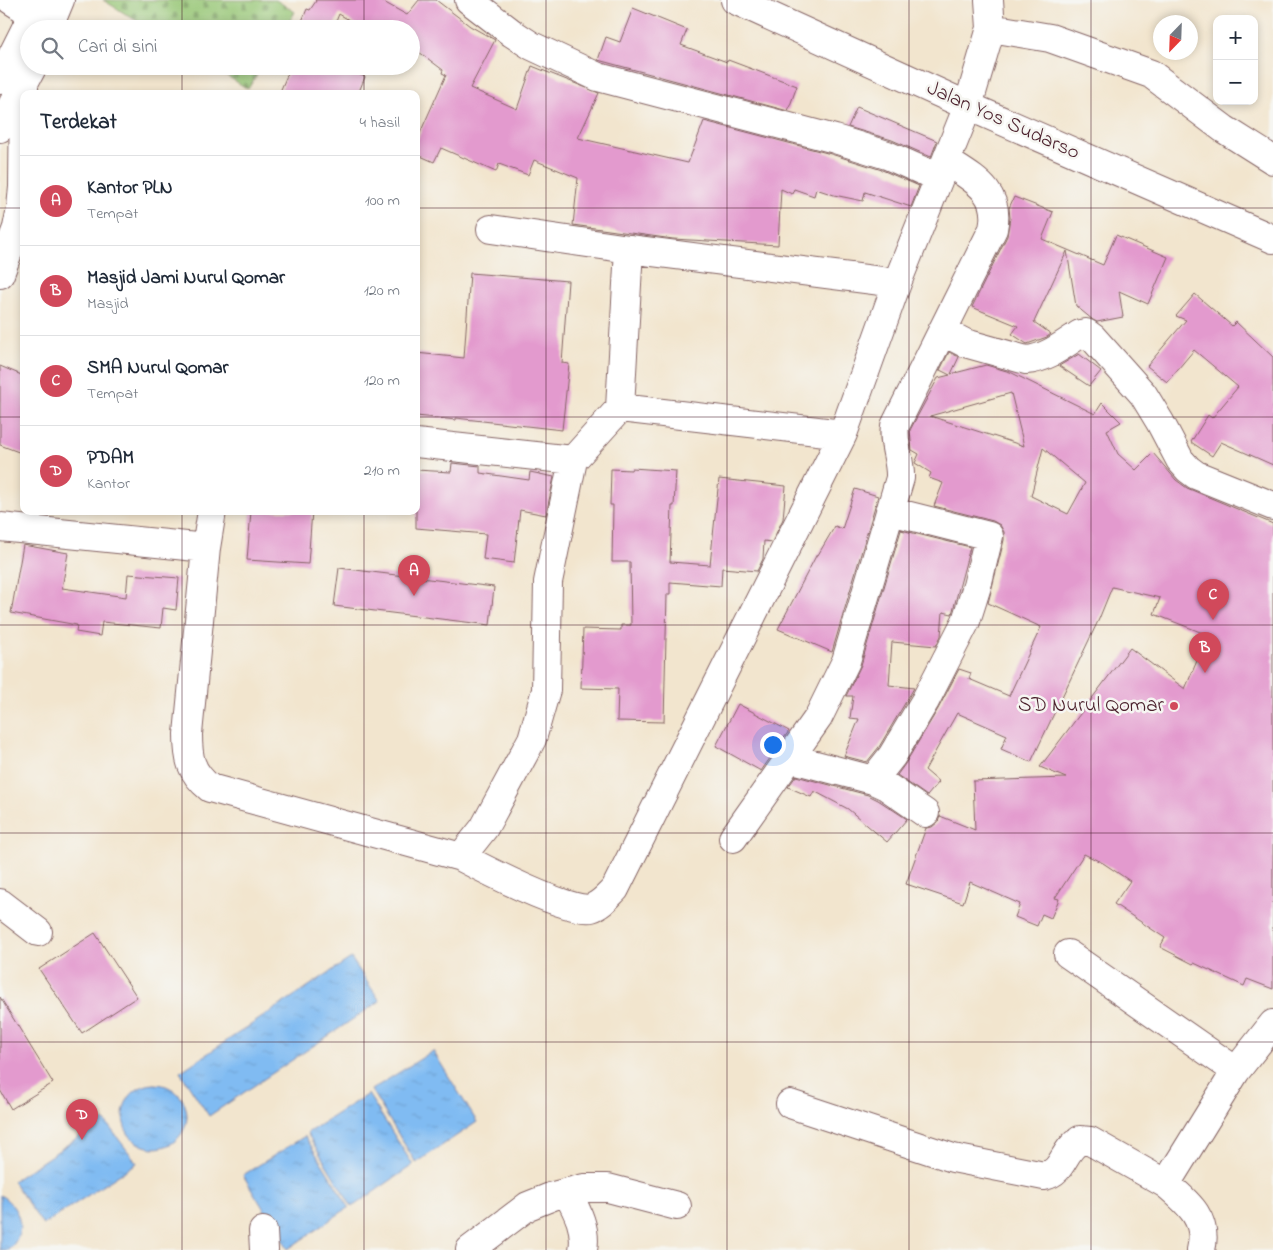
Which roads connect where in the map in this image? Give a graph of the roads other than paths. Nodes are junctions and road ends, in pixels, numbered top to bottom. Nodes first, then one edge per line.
1 (11, 0) edge
2 (60, 0) edge
3 (469, 0) edge
4 (735, 0) edge
5 (989, 0) edge
6 (43, 14) edge
7 (991, 28) junction
8 (19, 77) edge
9 (20, 104) edge
10 (968, 106) junction
11 (0, 128) edge
12 (1273, 160) edge
13 (943, 169) junction
14 (20, 212) edge
15 (491, 228) dead end
16 (1273, 239) edge
17 (629, 249) junction
18 (0, 274) edge
19 (897, 283) junction
20 (942, 332) junction
21 (620, 408) junction
22 (843, 434) junction
23 (420, 443) edge
24 (574, 460) junction
25 (1273, 506) edge
26 (890, 511) junction
27 (211, 515) edge
28 (0, 527) edge
29 (206, 548) junction
30 (789, 758) junction
31 (873, 780) junction
32 (925, 813) dead end
33 (733, 838) dead end
34 (461, 857) junction
35 (0, 903) edge
36 (38, 932) dead end
37 (1068, 954) dead end
38 (1273, 1024) edge
39 (1236, 1071) junction
40 (790, 1104) dead end
41 (1166, 1184) junction
42 (567, 1192) junction
43 (677, 1206) dead end
44 (470, 1250) edge
45 (583, 1250) edge
46 (1201, 1250) edge

1 - 6 main road
2 - 6 main road
3 - 13 main road
4 - 10 main road, Jalan Yos Sudarso
5 - 7 main road
7 - 10 main road
7 - 12 main road
8 - 9 main road
8 - 11 main road
10 - 13 main road
10 - 16 main road, Jalan Yos Sudarso
13 - 19 main road
13 - 20 main road
14 - 18 main road
15 - 17 main road
17 - 19 main road
17 - 21 main road
19 - 22 main road
20 - 25 main road
20 - 26 main road
21 - 22 main road
21 - 24 main road
22 - 34 main road
23 - 24 main road
24 - 34 main road
26 - 30 main road
26 - 31 main road
27 - 29 main road
28 - 29 main road
29 - 34 main road
30 - 31 main road
30 - 33 main road
31 - 32 main road
35 - 36 main road
37 - 39 main road
38 - 39 main road
39 - 41 main road
40 - 41 main road
41 - 46 main road
42 - 43 main road
42 - 44 main road
42 - 45 main road

